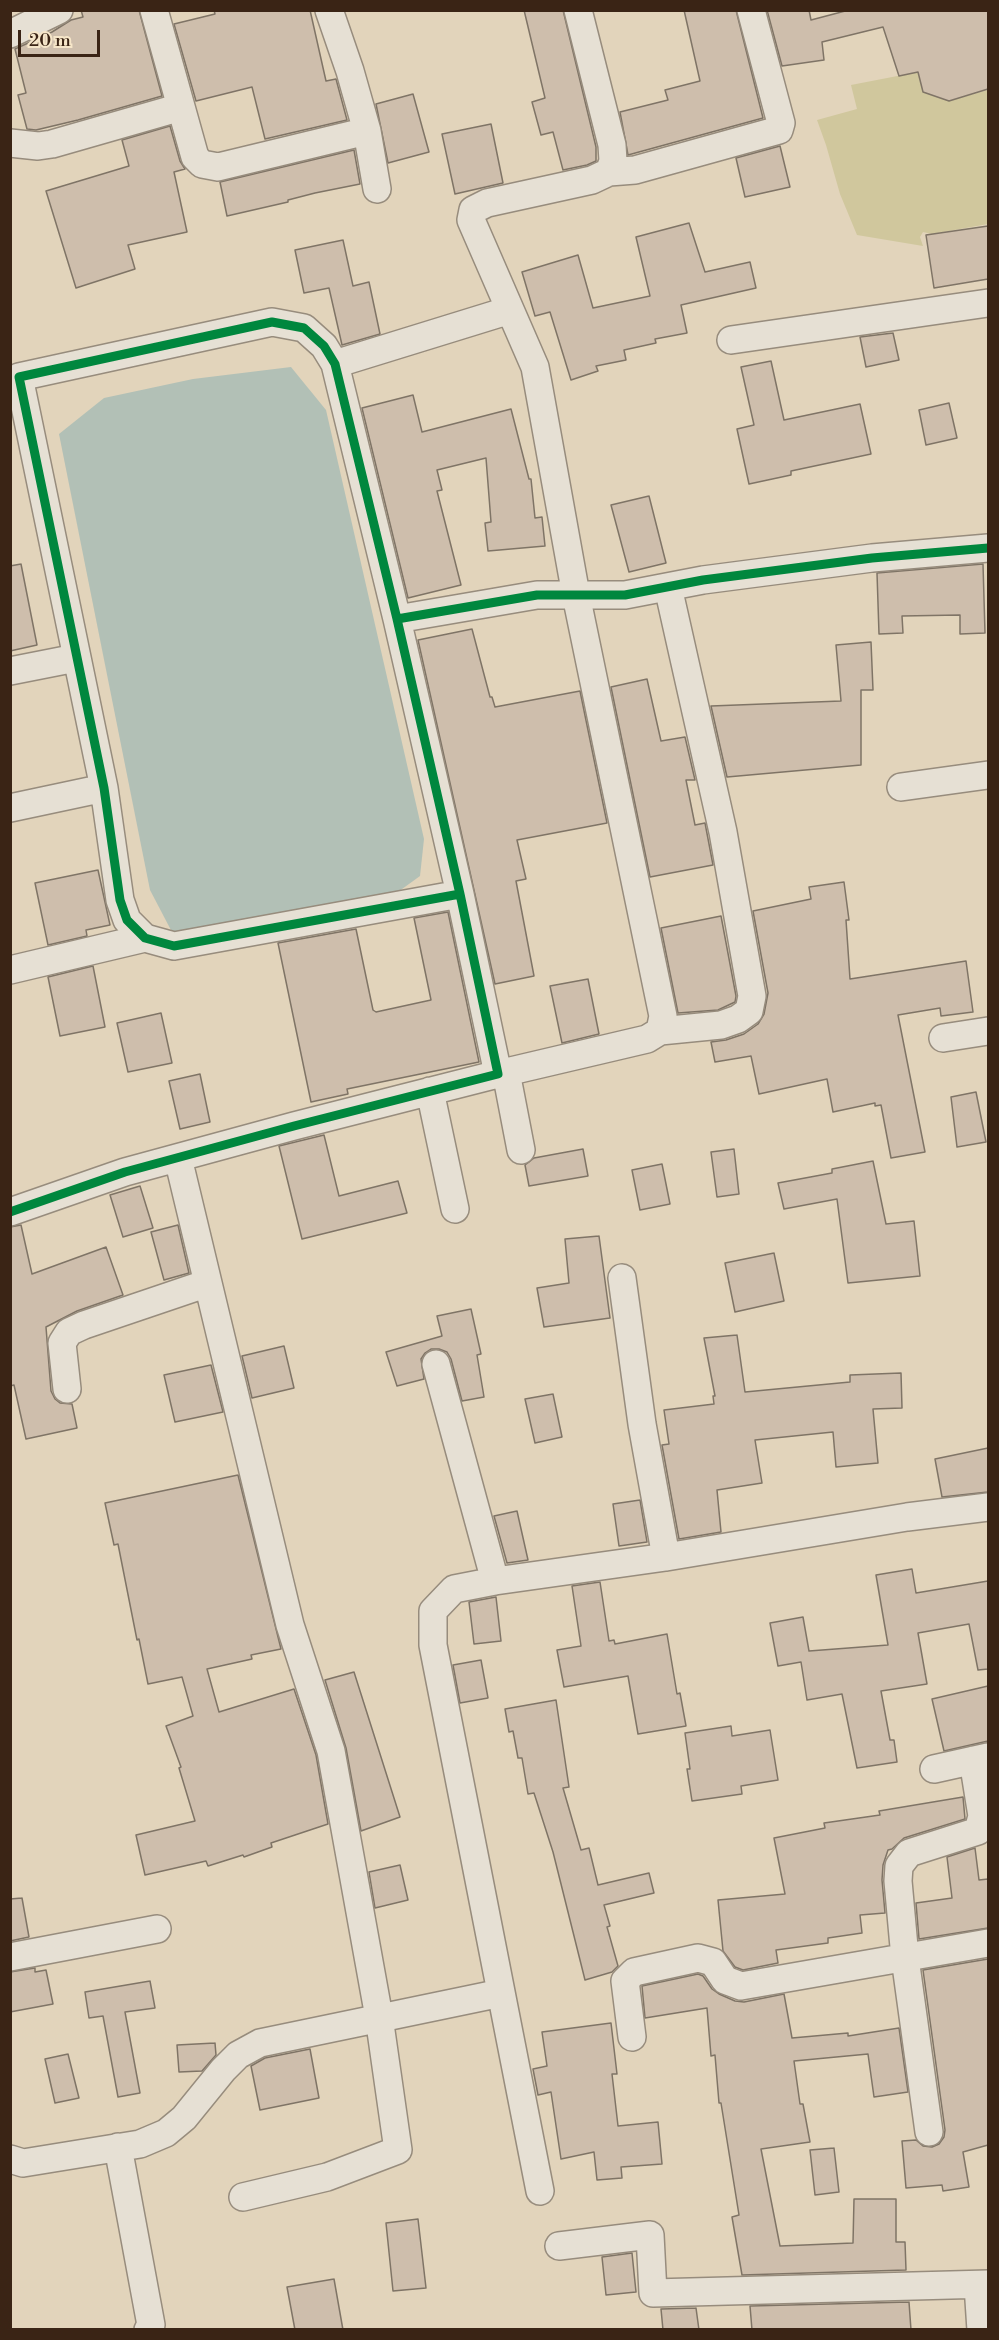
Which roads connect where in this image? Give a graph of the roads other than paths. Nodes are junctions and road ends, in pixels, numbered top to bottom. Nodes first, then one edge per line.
1 (59, 10) edge
2 (154, 10) edge
3 (329, 10) edge
4 (578, 10) edge
5 (751, 10) edge
6 (10, 34) edge
7 (181, 107) junction
8 (367, 131) junction
9 (10, 143) edge
10 (609, 172) junction
11 (377, 189) dead end
12 (988, 303) edge
13 (510, 310) junction
14 (731, 340) dead end
15 (336, 364) junction
16 (15, 372) edge
17 (988, 548) edge
18 (668, 587) junction
19 (576, 595) junction
20 (397, 619) junction
21 (76, 658) junction
22 (10, 671) edge
23 (988, 775) edge
24 (901, 787) dead end
25 (104, 788) junction
26 (10, 808) edge
27 (460, 894) junction
28 (146, 938) junction
29 (10, 970) edge
30 (660, 1031) junction
31 (988, 1031) edge
32 (943, 1038) dead end
33 (502, 1073) junction
34 (430, 1091) junction
35 (521, 1150) dead end
36 (178, 1158) junction
37 (455, 1209) dead end
38 (10, 1212) edge
39 (622, 1278) dead end
40 (208, 1283) junction
41 (436, 1364) dead end
42 (67, 1389) dead end
43 (988, 1507) edge
44 (666, 1557) junction
45 (495, 1581) junction
46 (981, 1758) edge
47 (934, 1769) dead end
48 (157, 1929) dead end
49 (988, 1943) edge
50 (10, 1957) edge
51 (905, 1958) junction
52 (501, 1994) junction
53 (379, 2017) junction
54 (632, 2037) dead end
55 (929, 2132) dead end
56 (118, 2147) junction
57 (10, 2159) edge
58 (540, 2191) dead end
59 (243, 2197) dead end
60 (559, 2246) dead end
61 (983, 2285) edge
62 (148, 2330) edge
63 (981, 2330) edge

1 - 6 street
2 - 7 street
3 - 8 street
4 - 10 street
5 - 10 street
7 - 8 street
7 - 9 street
8 - 11 street
10 - 13 street
12 - 14 street
13 - 15 street
13 - 19 street
15 - 16 street
15 - 20 street
16 - 21 street
17 - 18 street
18 - 19 street
18 - 30 street
19 - 20 street
19 - 30 street
20 - 27 street
21 - 22 street
21 - 25 street
23 - 24 street
25 - 26 street
25 - 28 street
27 - 28 street
27 - 33 street
28 - 29 street
30 - 33 street
31 - 32 street
33 - 34 street
33 - 35 street
34 - 36 street
34 - 37 street
36 - 38 street
36 - 40 street
39 - 44 street
40 - 42 street
40 - 53 street
41 - 45 street
43 - 44 street
44 - 45 street
45 - 52 street
46 - 47 street
46 - 51 street
48 - 50 street
49 - 51 street
51 - 54 street
51 - 55 street
52 - 53 street
52 - 58 street
53 - 56 street
53 - 59 street
56 - 57 street
56 - 62 street
60 - 61 street
61 - 63 street

